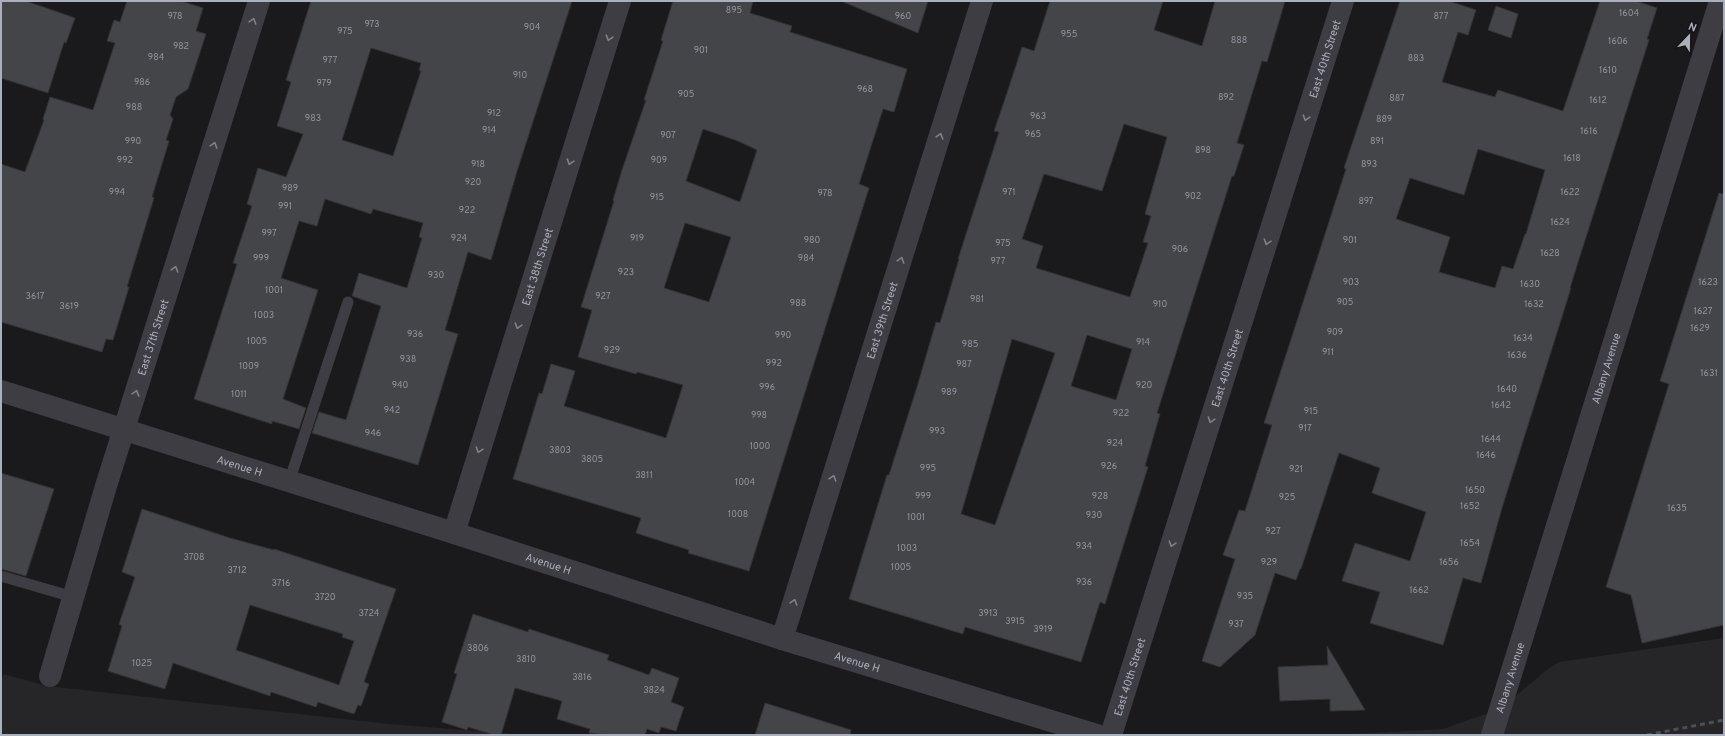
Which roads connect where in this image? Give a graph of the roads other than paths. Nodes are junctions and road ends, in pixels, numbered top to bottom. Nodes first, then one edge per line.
1 (259, 1) edge
2 (620, 1) edge
3 (982, 1) edge
4 (1343, 1) edge
5 (1720, 1) edge
6 (348, 302) dead end
7 (1, 392) edge
8 (124, 430) junction
9 (289, 482) junction
10 (454, 533) junction
11 (1, 576) edge
12 (73, 597) junction
13 (782, 639) junction
14 (50, 676) dead end
15 (1097, 735) edge
16 (1111, 735) edge
17 (1492, 735) edge

8 -> 1 street, East 37th Street
2 -> 10 street, East 38th Street
13 -> 3 street, East 39th Street
4 -> 16 street, East 40th Street
5 - 17 street, Albany Avenue
6 - 9 lane
7 - 8 street, Avenue H
8 - 9 street, Avenue H
8 - 12 street, East 37th Street
9 - 10 street, Avenue H
10 - 13 street, Avenue H
11 - 12 lane
12 - 14 street, East 37th Street
13 - 15 street, Avenue H

